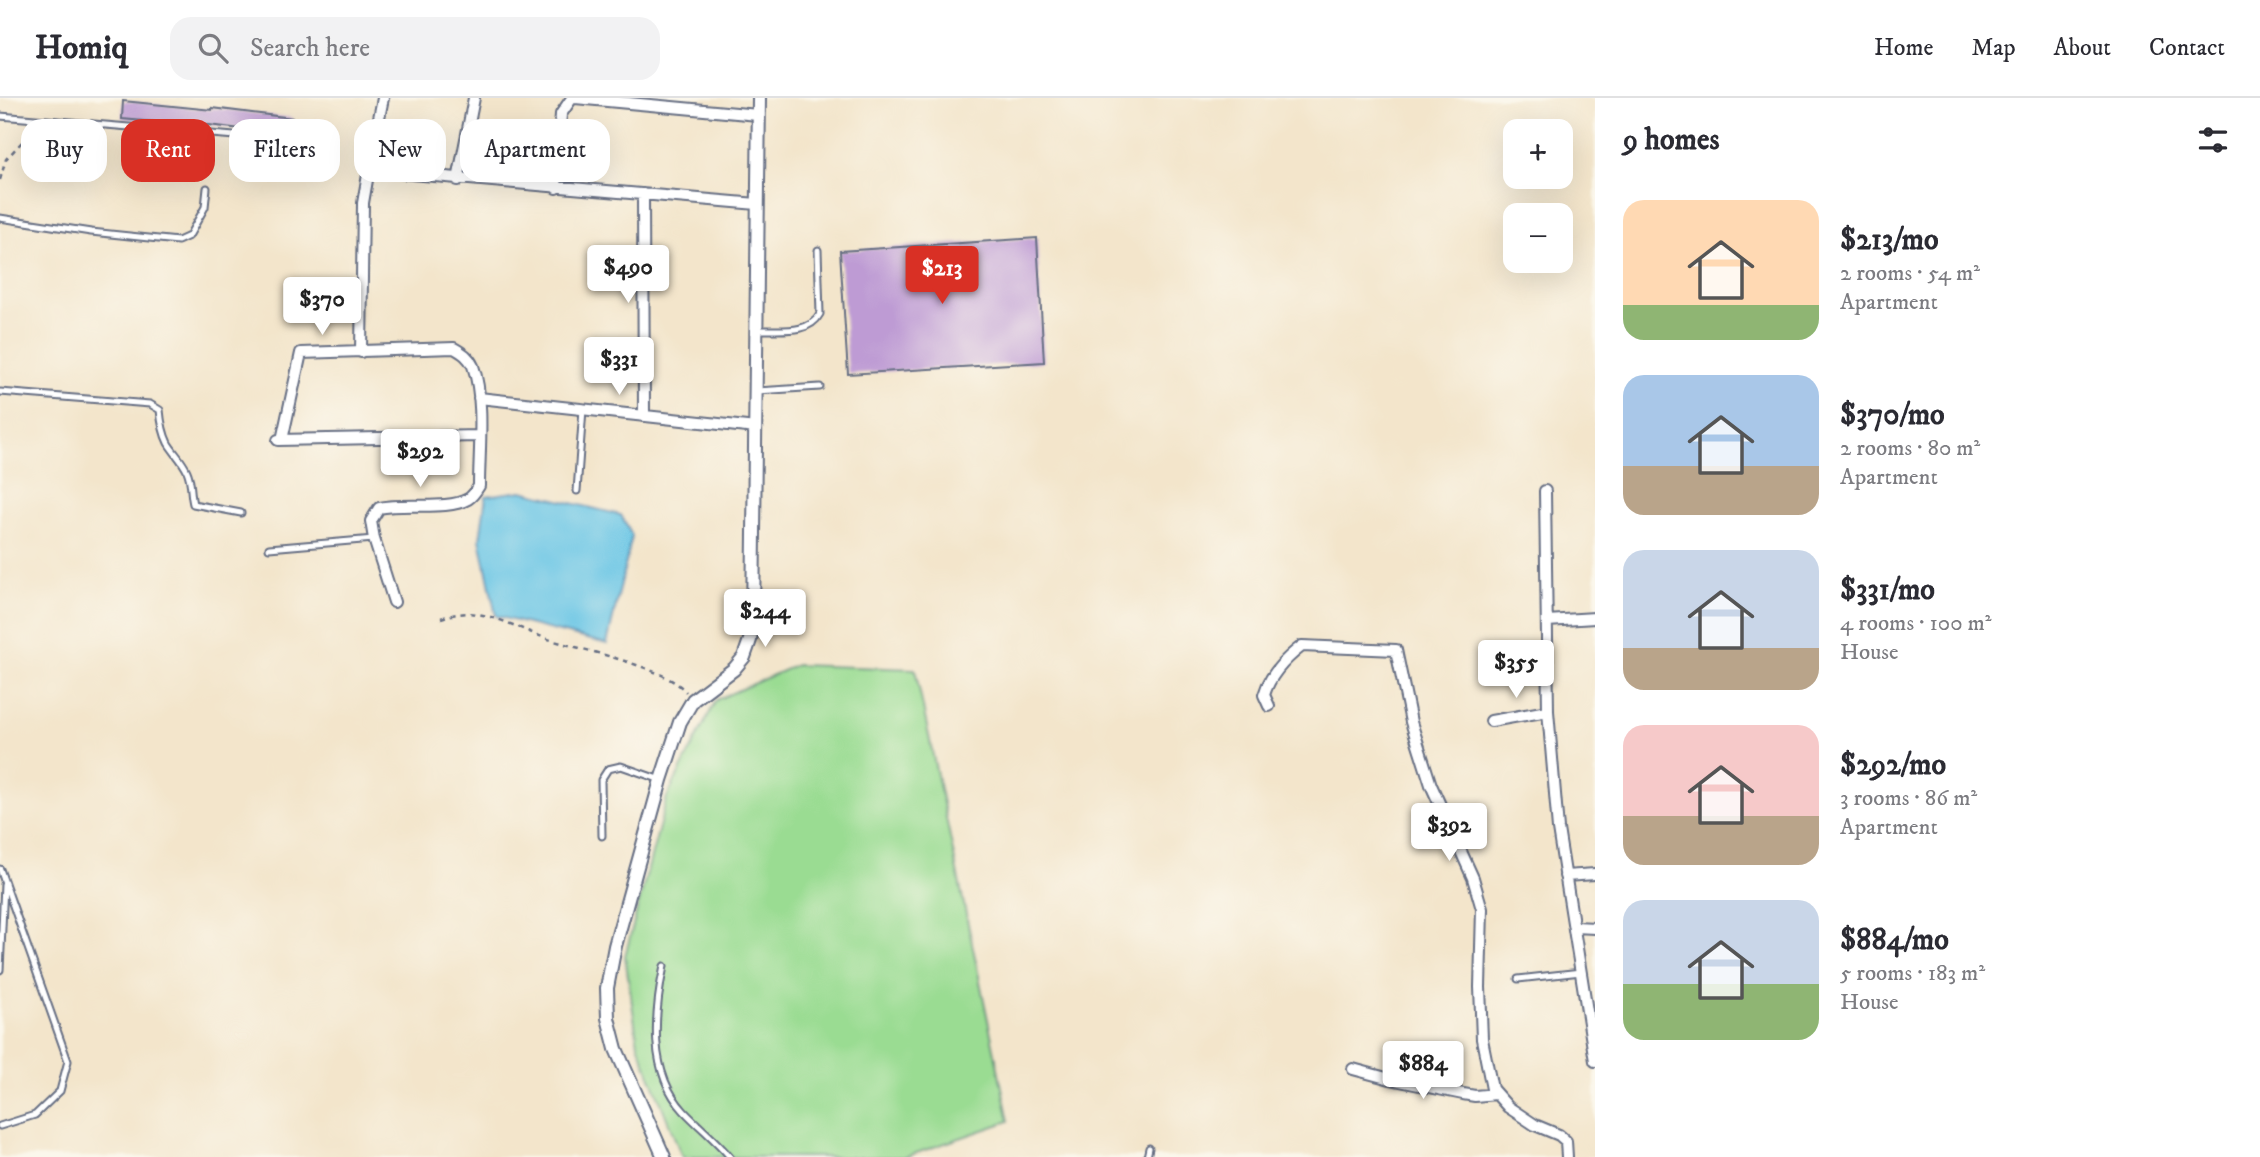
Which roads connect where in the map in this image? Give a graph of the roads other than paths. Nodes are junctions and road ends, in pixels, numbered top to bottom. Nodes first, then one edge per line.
1 (383, 98) edge
2 (474, 98) edge
3 (573, 98) edge
4 (759, 98) edge
5 (758, 115) junction
6 (0, 116) edge
7 (379, 119) edge
8 (229, 135) edge
9 (446, 179) edge
10 (458, 180) junction
11 (367, 182) edge
12 (207, 188) dead end
13 (555, 188) junction
14 (643, 194) junction
15 (757, 204) junction
16 (0, 218) edge
17 (818, 250) dead end
18 (757, 330) junction
19 (361, 352) junction
20 (820, 387) dead end
21 (757, 391) junction
22 (0, 392) edge
23 (479, 398) junction
24 (583, 409) junction
25 (644, 416) junction
26 (756, 428) junction
27 (479, 436) junction
28 (577, 491) dead end
29 (1545, 491) dead end
30 (241, 513) dead end
31 (374, 539) junction
32 (269, 548) dead end
33 (394, 602) dead end
34 (1595, 618) edge
35 (1547, 621) junction
36 (1269, 706) dead end
37 (1548, 711) junction
38 (1491, 721) dead end
39 (661, 780) junction
40 (602, 836) dead end
41 (0, 869) edge
42 (1595, 874) edge
43 (1565, 876) junction
44 (4, 881) junction
45 (1575, 927) junction
46 (1, 928) edge
47 (1595, 928) edge
48 (664, 966) dead end
49 (0, 970) edge
50 (1582, 972) junction
51 (1518, 979) dead end
52 (1595, 1061) edge
53 (1353, 1069) dead end
54 (1496, 1094) junction
55 (0, 1126) edge
56 (1149, 1148) dead end
57 (664, 1157) edge
58 (730, 1157) edge
59 (1147, 1157) edge
60 (1567, 1157) edge

1 - 7 street
2 - 10 street
3 - 5 street
3 - 13 street
4 - 5 street
5 - 15 street
6 - 8 lane
9 - 10 street
10 - 13 street
11 - 19 street
12 - 16 lane
13 - 14 street
14 - 15 street
14 - 25 street
15 - 18 street
17 - 18 lane
18 - 21 street
19 - 23 street
19 - 27 street
20 - 21 lane
21 - 26 street
22 - 30 lane
23 - 24 street
23 - 27 street
24 - 25 street
24 - 28 lane
25 - 26 street
26 - 39 street
27 - 31 street
29 - 35 street
31 - 32 lane
31 - 33 street
34 - 35 street
35 - 37 street
36 - 54 street
37 - 38 street
37 - 43 street
39 - 40 lane
39 - 57 street
41 - 44 lane
42 - 43 street
43 - 45 street
44 - 46 lane
44 - 55 lane
45 - 47 street
45 - 50 street
46 - 49 lane
48 - 58 lane
50 - 51 lane
50 - 52 street
53 - 54 street
54 - 60 street
56 - 59 lane

